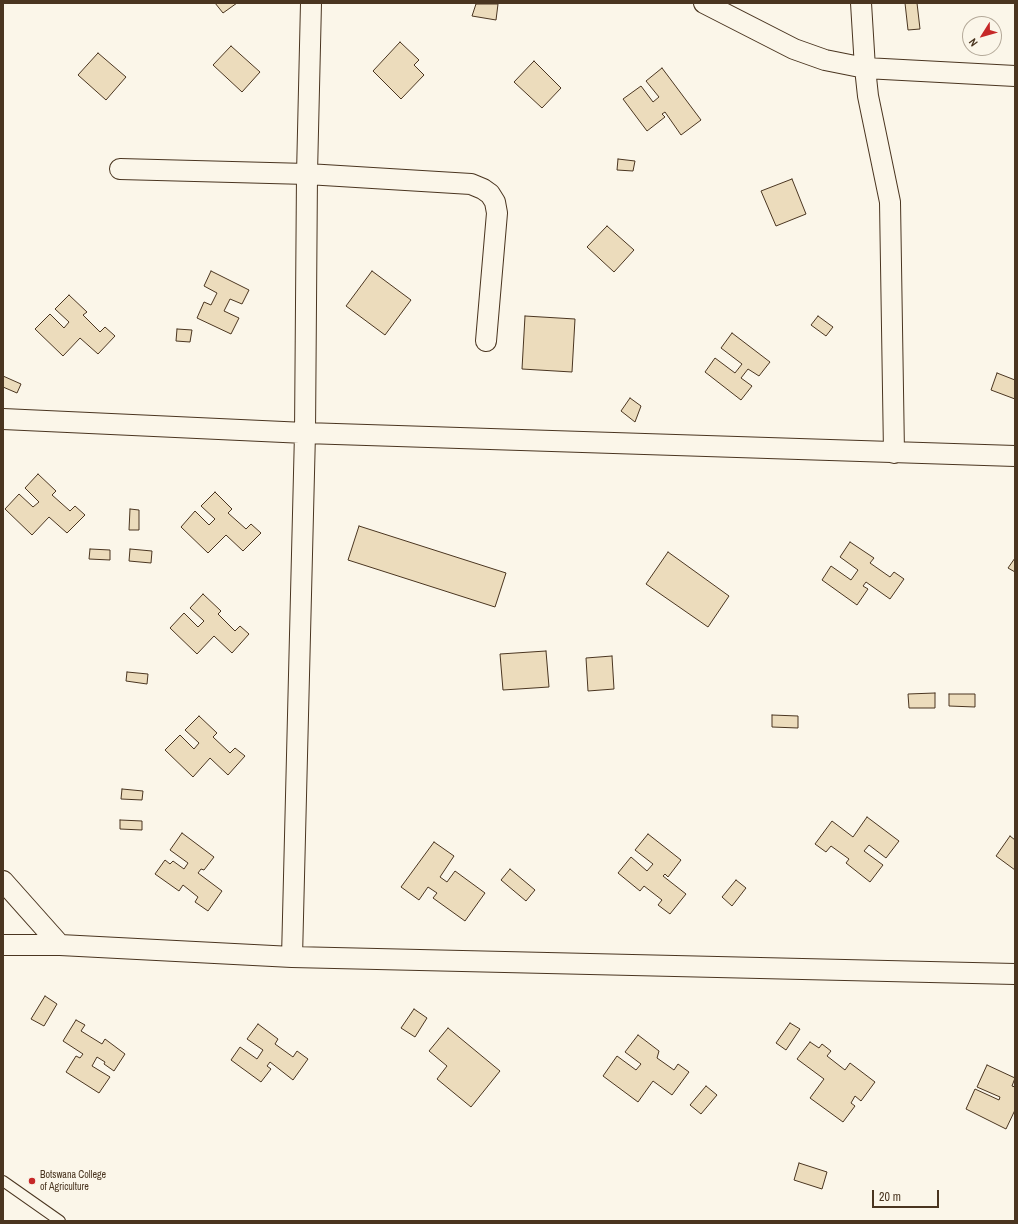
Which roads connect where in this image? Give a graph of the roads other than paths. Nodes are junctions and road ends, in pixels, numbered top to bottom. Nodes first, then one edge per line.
1 (311, 3) edge
2 (704, 3) edge
3 (861, 3) edge
4 (865, 68) junction
5 (1015, 76) edge
6 (120, 169) dead end
7 (307, 174) junction
8 (486, 341) dead end
9 (3, 419) edge
10 (305, 433) junction
11 (894, 452) junction
12 (1015, 456) edge
13 (3, 881) edge
14 (3, 945) edge
15 (60, 945) junction
16 (292, 957) junction
17 (1015, 974) edge
18 (3, 1181) edge
19 (60, 1221) edge

1 - 7 street
2 - 4 street
3 - 4 street
4 - 5 street
4 - 11 street
6 - 7 street
7 - 8 street
7 - 10 street
9 - 10 street
10 - 11 street
10 - 16 street
11 - 12 street
13 - 15 street
14 - 15 street
15 - 16 street
16 - 17 street
18 - 19 lane

